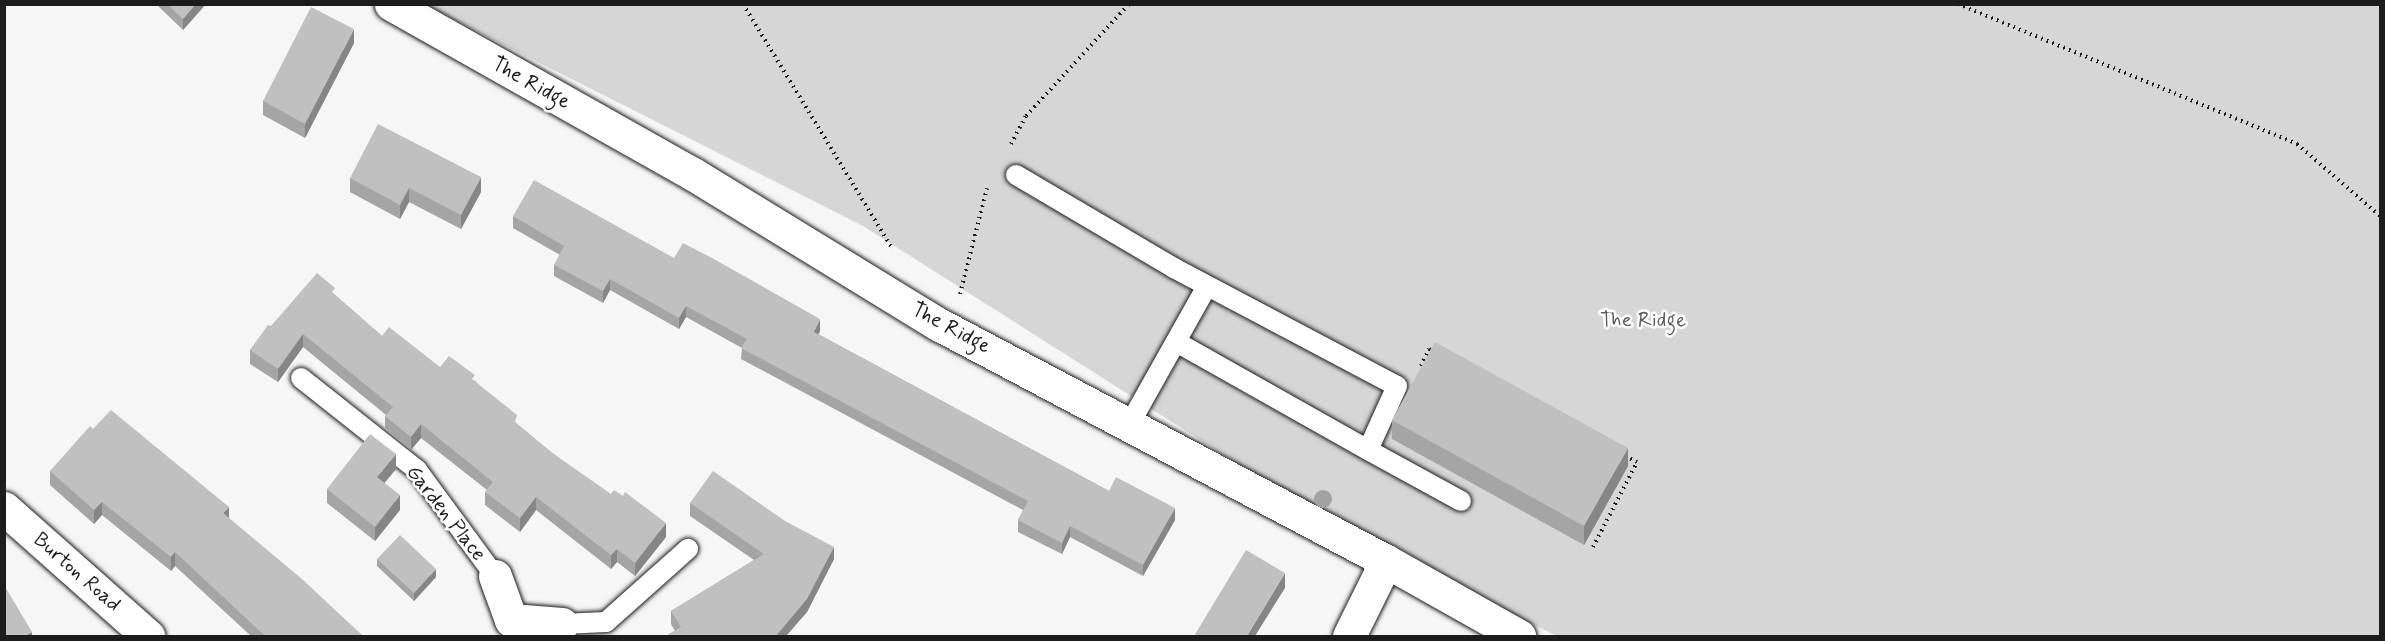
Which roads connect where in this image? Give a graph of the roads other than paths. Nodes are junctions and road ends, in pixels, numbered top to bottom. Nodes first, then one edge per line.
1 (391, 4) edge
2 (1016, 175) dead end
3 (1207, 286) junction
4 (1176, 342) junction
5 (300, 378) dead end
6 (1129, 425) junction
7 (1368, 450) junction
8 (1461, 501) dead end
9 (4, 508) edge
10 (688, 549) dead end
11 (1386, 561) junction
12 (495, 576) joint
13 (562, 624) joint
14 (504, 628) edge
15 (148, 636) edge
16 (1349, 636) edge
17 (1519, 636) edge

1 - 6 street, The Ridge
2 - 3 lane
3 - 4 lane
3 - 7 lane
4 - 6 lane
4 - 7 lane
5 - 12 lane, Garden Place
6 - 11 street, The Ridge
7 - 8 lane
9 - 15 street, Burton Road
10 - 13 lane, Garden Place
11 - 16 street
11 - 17 street, The Ridge
12 - 14 street, Garden Place
13 - 14 street, Garden Place

